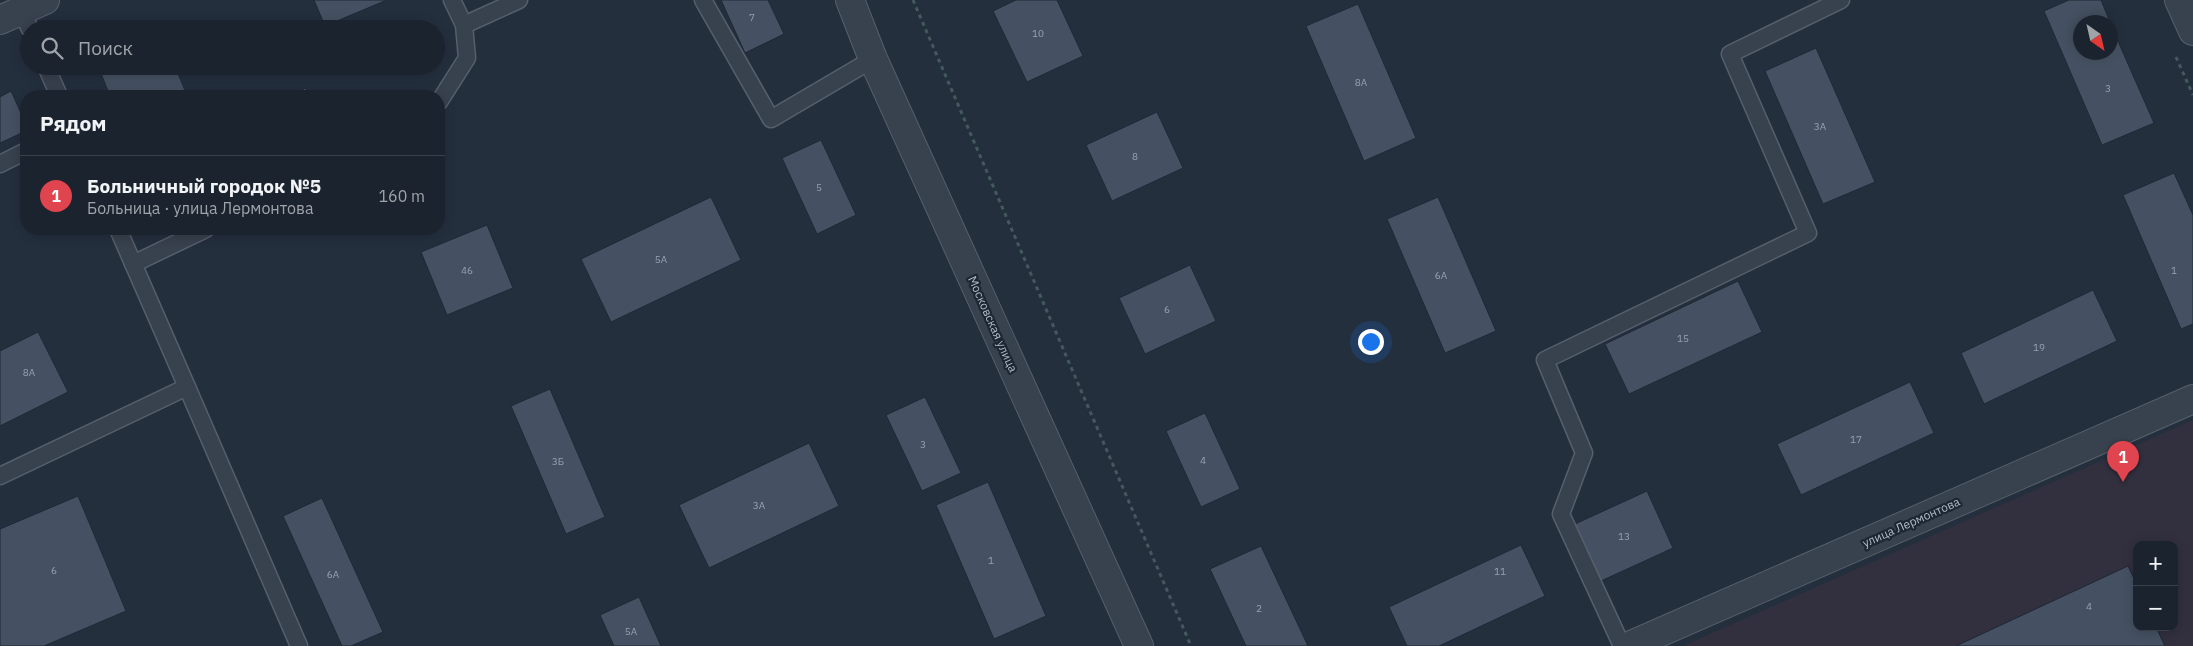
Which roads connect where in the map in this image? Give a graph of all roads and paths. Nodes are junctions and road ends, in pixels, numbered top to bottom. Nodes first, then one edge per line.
1 (452, 0) edge
2 (519, 0) edge
3 (703, 0) edge
4 (850, 0) edge
5 (914, 0) edge
6 (1841, 0) edge
7 (2179, 0) edge
8 (464, 25) junction
9 (2193, 31) edge
10 (873, 60) junction
11 (50, 75) edge
12 (56, 90) edge
13 (445, 93) edge
14 (20, 154) edge
15 (0, 164) edge
16 (121, 235) edge
17 (193, 235) edge
18 (133, 264) junction
19 (187, 387) junction
20 (2193, 399) edge
21 (0, 476) edge
22 (299, 646) edge
23 (1139, 646) edge
24 (1191, 646) edge
25 (1622, 646) edge
26 (1629, 646) edge

1 - 8 lane
2 - 8 lane
3 - 10 lane
4 - 10 street, Московская улица
5 - 24 path
6 - 25 lane
7 - 9 street
8 - 13 lane
10 - 23 street, Московская улица
11 - 12 lane
14 - 15 lane
16 - 18 lane
17 - 18 lane
18 - 19 lane
19 - 21 lane
19 - 22 lane
20 - 26 street, улица Лермонтова

